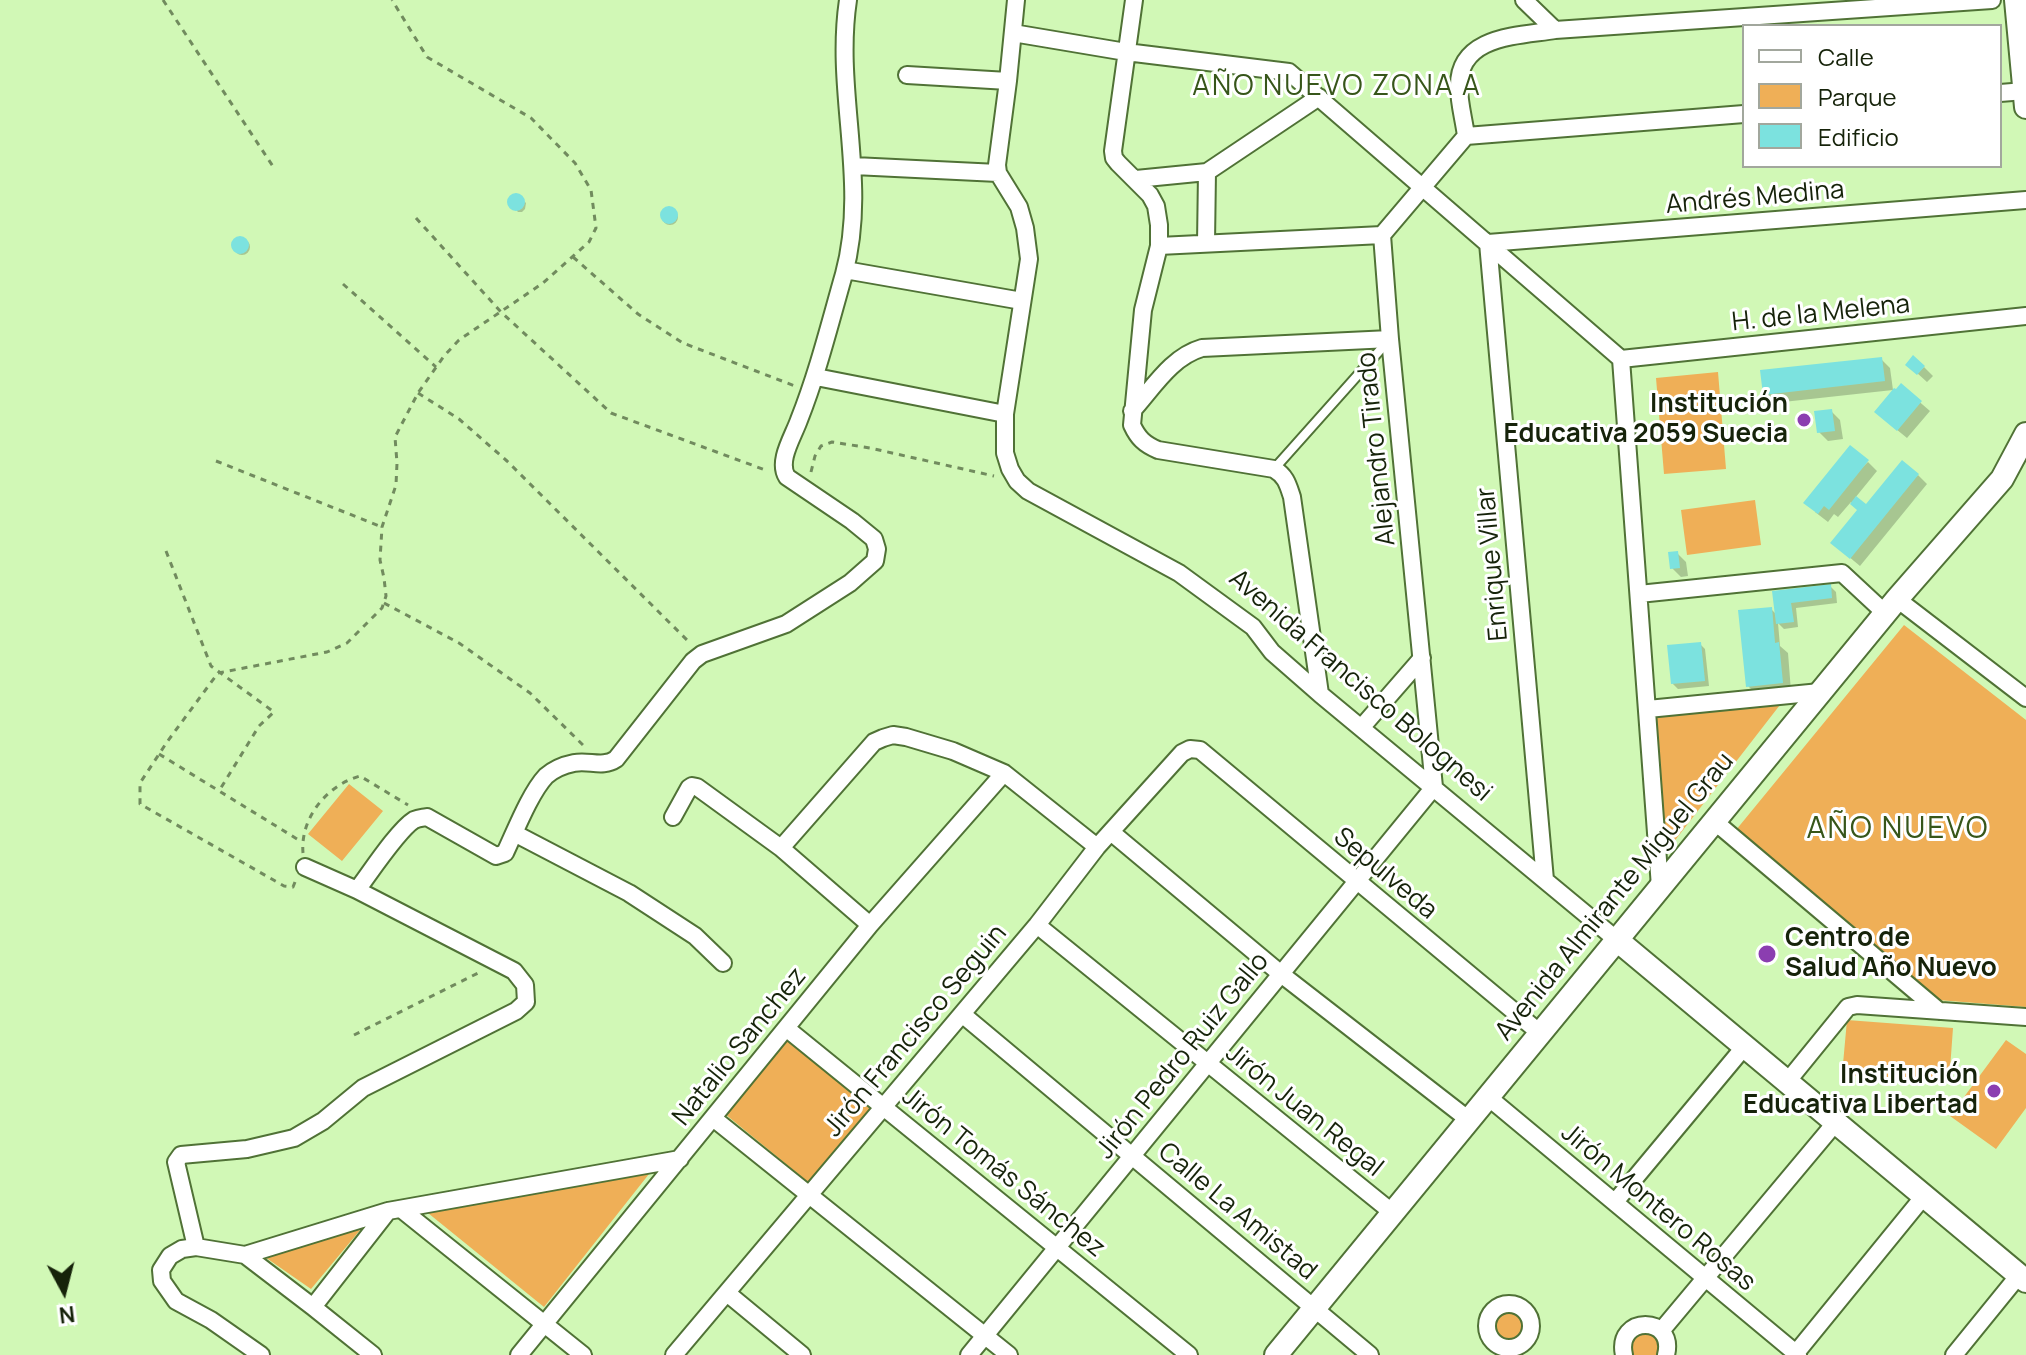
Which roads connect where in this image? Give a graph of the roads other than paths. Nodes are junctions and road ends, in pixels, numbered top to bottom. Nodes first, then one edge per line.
1 (848, 0) edge
2 (1016, 0) edge
3 (1134, 0) edge
4 (1524, 0) edge
5 (1992, 0) edge
6 (2016, 0) edge
7 (1905, 3) edge
8 (1555, 30) junction
9 (1013, 33) junction
10 (1126, 52) junction
11 (907, 75) dead end
12 (1008, 81) junction
13 (2002, 93) edge
14 (1319, 97) junction
15 (2025, 99) edge
16 (1742, 114) edge
17 (1466, 136) junction
18 (854, 166) junction
19 (1207, 172) junction
20 (998, 173) junction
21 (1136, 179) junction
22 (1423, 187) junction
23 (2026, 200) edge
24 (1382, 235) junction
25 (1206, 243) junction
26 (1488, 243) junction
27 (1159, 246) junction
28 (845, 270) junction
29 (1022, 301) junction
30 (2026, 316) edge
31 (1390, 339) junction
32 (1621, 359) junction
33 (813, 384) junction
34 (1132, 411) junction
35 (1005, 414) junction
36 (2026, 434) edge
37 (1274, 469) junction
38 (2026, 470) edge
39 (2002, 479) junction
40 (1639, 594) junction
41 (1891, 606) junction
42 (1422, 658) junction
43 (1820, 692) junction
44 (1320, 694) junction
45 (2026, 698) edge
46 (1648, 709) junction
47 (1361, 728) junction
48 (1200, 750) joint
49 (1004, 773) junction
50 (1434, 787) junction
51 (673, 817) dead end
52 (1714, 821) junction
53 (1111, 832) junction
54 (514, 833) junction
55 (1097, 847) junction
56 (781, 848) junction
57 (305, 867) road end
58 (1545, 880) junction
59 (1356, 882) junction
60 (1660, 887) junction
61 (357, 890) junction
62 (870, 925) junction
63 (1037, 925) junction
64 (1617, 940) junction
65 (723, 963) dead end
66 (1281, 974) junction
67 (1939, 1011) junction
68 (962, 1014) junction
69 (2026, 1017) edge
70 (786, 1028) junction
71 (1540, 1033) junction
72 (1745, 1046) junction
73 (1208, 1063) junction
74 (1787, 1082) junction
75 (1488, 1097) junction
76 (883, 1107) junction
77 (713, 1118) junction
78 (1469, 1120) junction
79 (1836, 1122) junction
80 (1132, 1156) junction
81 (680, 1159) junction
82 (809, 1195) junction
83 (1924, 1196) junction
84 (1615, 1202) junction
85 (395, 1210) junction
86 (1393, 1213) junction
87 (196, 1247) junction
88 (1057, 1248) junction
89 (245, 1255) junction
90 (1705, 1278) junction
91 (2023, 1278) edge
92 (727, 1293) junction
93 (313, 1307) junction
94 (1314, 1308) junction
95 (545, 1324) junction
96 (1661, 1331) junction
97 (985, 1335) junction
98 (1797, 1354) edge
99 (261, 1355) edge
100 (373, 1355) edge
101 (519, 1355) edge
102 (583, 1355) edge
103 (674, 1355) edge
104 (802, 1355) edge
105 (969, 1355) edge
106 (1009, 1355) edge
107 (1189, 1355) edge
108 (1276, 1355) edge
109 (1370, 1355) edge
110 (1624, 1355) edge
111 (1666, 1355) edge
112 (1954, 1355) edge

1 - 18 street
2 - 9 street
3 - 10 street
4 - 8 street
5 - 7 street
6 - 15 street
7 - 8 street
8 - 17 street
9 - 10 street
9 - 12 street
10 - 14 street
10 - 21 street
11 - 12 street
12 - 20 street
13 - 15 street
14 - 19 street
14 - 22 street
16 - 17 street
17 - 22 street
18 - 20 street
18 - 28 street
19 - 21 street
19 - 25 street
20 - 29 street
21 - 27 street
22 - 24 street
22 - 26 street
23 - 26 street, Andrés Medina
24 - 25 street
24 - 31 street, Alejandro Tirado
25 - 27 street
26 - 32 street
26 - 58 street, Enrique Villar
27 - 34 street
28 - 29 street
28 - 33 street
29 - 35 street
30 - 32 street, H. de la Melena
31 - 34 street
31 - 37 lane
31 - 42 street, Alejandro Tirado
32 - 40 street
33 - 35 street
33 - 54 street
34 - 37 street
35 - 44 street, Avenida Francisco Bolognesi
36 - 39 street, Avenida Almirante Miguel Grau
37 - 44 street
38 - 39 street, Avenida Almirante Miguel Grau
39 - 41 street, Avenida Almirante Miguel Grau
40 - 41 street
40 - 46 street
41 - 43 street, Avenida Almirante Miguel Grau
41 - 45 street
42 - 47 street
42 - 50 street, Alejandro Tirado
43 - 46 street
43 - 52 street, Avenida Almirante Miguel Grau
44 - 47 street, Avenida Francisco Bolognesi
46 - 60 street
47 - 50 street, Avenida Francisco Bolognesi
48 - 53 street, Jirón Francisco Seguin
48 - 59 street, Sepulveda
49 - 55 street
49 - 56 street
49 - 62 street, Natalio Sanchez
50 - 58 street, Avenida Francisco Bolognesi
50 - 59 street, Jirón Pedro Ruiz Gallo
51 - 56 street
52 - 60 street, Avenida Almirante Miguel Grau
52 - 67 street
53 - 55 street, Jirón Francisco Seguin
53 - 66 street
54 - 61 street
54 - 65 street
55 - 63 street, Jirón Francisco Seguin
56 - 62 street
57 - 61 street
58 - 64 street, Avenida Francisco Bolognesi
59 - 66 street, Jirón Pedro Ruiz Gallo
59 - 71 street, Sepulveda
60 - 64 street, Avenida Almirante Miguel Grau
61 - 87 street
62 - 70 street, Natalio Sanchez
63 - 68 street, Jirón Francisco Seguin
63 - 73 street, Jirón Juan Regal
64 - 71 street, Avenida Almirante Miguel Grau
64 - 72 street, Avenida Francisco Bolognesi
66 - 73 street, Jirón Pedro Ruiz Gallo
66 - 78 street
67 - 69 street
67 - 74 street
68 - 76 street, Jirón Francisco Seguin
68 - 80 street, Calle La Amistad
70 - 76 street, Jirón Tomás Sánchez
70 - 77 street, Natalio Sanchez
71 - 75 street, Avenida Almirante Miguel Grau
72 - 74 street, Avenida Francisco Bolognesi
72 - 84 street
73 - 80 street, Jirón Pedro Ruiz Gallo
73 - 86 street, Jirón Juan Regal
74 - 79 street, Avenida Francisco Bolognesi
75 - 78 street, Avenida Almirante Miguel Grau
75 - 84 street, Jirón Montero Rosas
76 - 82 street, Jirón Francisco Seguin
76 - 88 street, Jirón Tomás Sánchez
77 - 81 street, Natalio Sanchez
77 - 82 street
78 - 86 street, Avenida Almirante Miguel Grau
79 - 83 street, Avenida Francisco Bolognesi
79 - 90 street
80 - 88 street, Jirón Pedro Ruiz Gallo
80 - 94 street, Calle La Amistad
81 - 85 street
81 - 95 street, Natalio Sanchez
82 - 92 street, Jirón Francisco Seguin
82 - 97 street
83 - 91 street, Avenida Francisco Bolognesi
83 - 98 street
84 - 90 street, Jirón Montero Rosas
85 - 89 street
85 - 93 street
85 - 95 street
86 - 94 street, Avenida Almirante Miguel Grau
87 - 89 street
87 - 99 street
88 - 97 street, Jirón Pedro Ruiz Gallo
88 - 107 street, Jirón Tomás Sánchez
89 - 93 street
90 - 96 street
90 - 98 street, Jirón Montero Rosas
91 - 112 street
92 - 103 street, Jirón Francisco Seguin
92 - 104 street
93 - 100 street
94 - 108 street, Avenida Almirante Miguel Grau
94 - 109 street, Calle La Amistad
95 - 101 street, Natalio Sanchez
95 - 102 street
96 - 110 street
96 - 111 street
97 - 105 street, Jirón Pedro Ruiz Gallo
97 - 106 street

